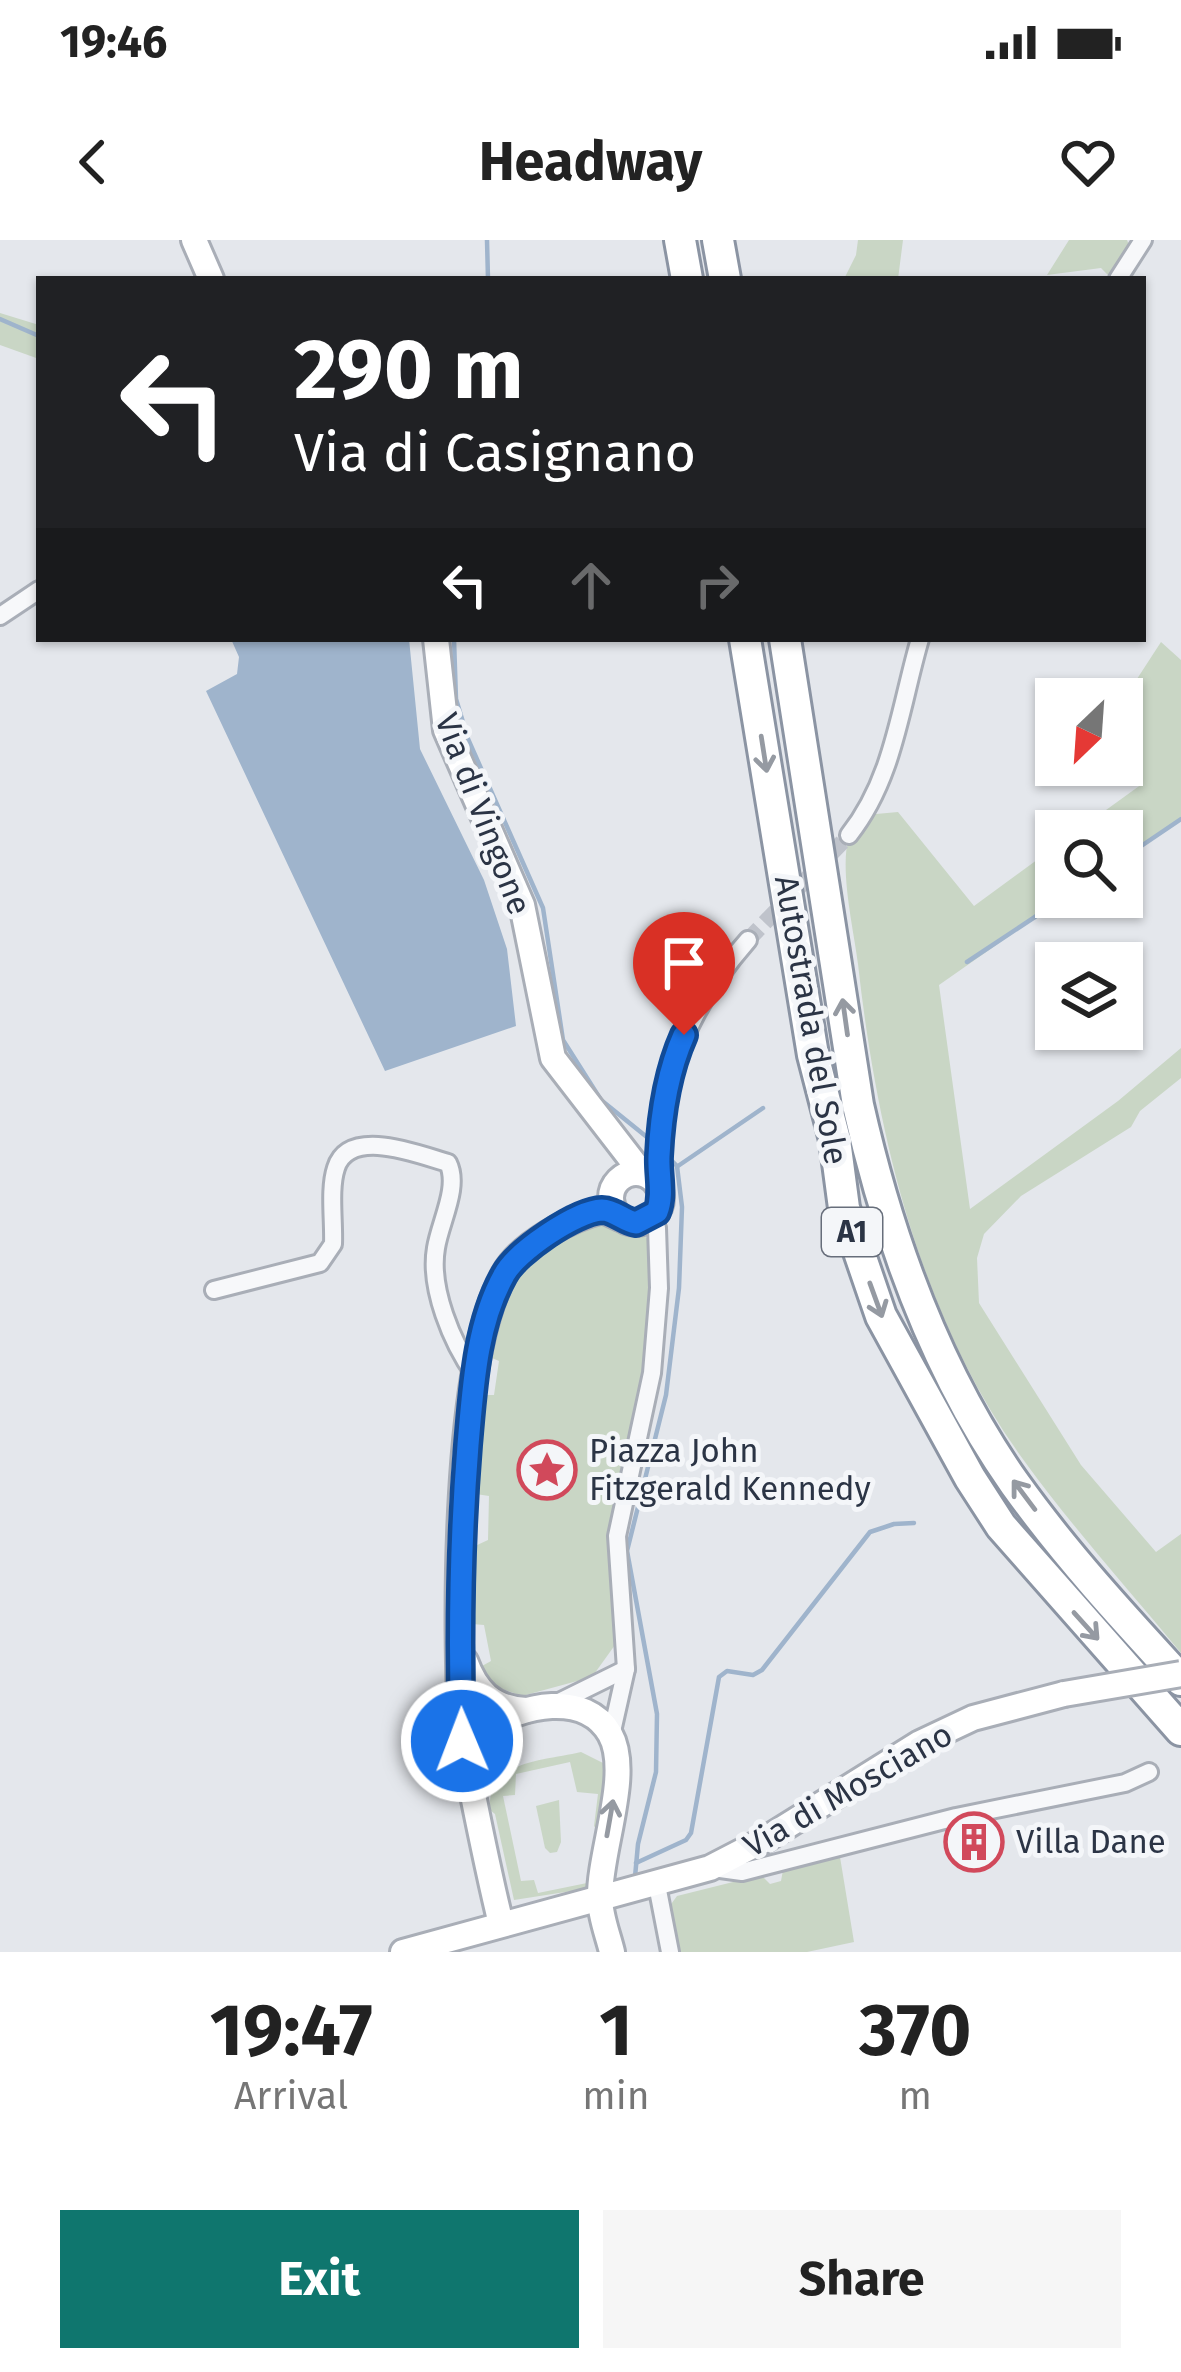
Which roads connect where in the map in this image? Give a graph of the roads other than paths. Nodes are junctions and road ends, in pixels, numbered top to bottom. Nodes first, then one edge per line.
1 (194, 240) edge
2 (680, 240) edge
3 (718, 240) edge
4 (1143, 240) edge
5 (210, 276) edge
6 (686, 276) edge
7 (724, 276) edge
8 (1120, 276) edge
9 (36, 592) edge
10 (0, 616) edge
11 (436, 642) edge
12 (745, 642) edge
13 (785, 642) edge
14 (919, 642) edge
15 (849, 836) tunnel mouth
16 (748, 940) tunnel mouth
17 (639, 1177) junction
18 (652, 1217) junction
19 (620, 1218) junction
20 (576, 1219) junction
21 (214, 1290) dead end
22 (475, 1375) junction
23 (460, 1639) junction
24 (626, 1669) junction
25 (1181, 1677) edge
26 (545, 1707) junction
27 (1181, 1730) edge
28 (611, 1736) junction
29 (465, 1757) junction
30 (1149, 1772) dead end
31 (710, 1868) junction
32 (657, 1885) junction
33 (607, 1899) junction
34 (501, 1924) junction
35 (403, 1952) edge
36 (612, 1952) edge
37 (670, 1952) edge

1 - 5 street
2 - 6 highway
3 - 7 highway
4 - 8 street
9 - 10 street
11 - 17 street, Via di Vingone
12 -> 27 highway, Autostrada del Sole / A1
25 -> 13 highway, Autostrada del Sole / A1
14 - 15 street
16 - 17 street
17 - 18 street
17 - 19 street
17 - 20 street
18 - 19 street
18 - 24 street
19 - 20 street
20 - 22 street
21 - 22 street
22 - 23 street
23 - 26 street
23 - 29 street
24 - 26 street
24 - 28 street
25 - 31 street, Via di Mosciano, bridge
26 - 28 street
26 - 29 street
33 -> 28 street
29 - 34 street
30 - 31 street
31 - 32 street, Via di Mosciano
32 - 33 street, Via di Mosciano
32 - 37 street
33 - 34 street, Via di Mosciano
33 - 36 street
34 - 35 street, Via di Mosciano

